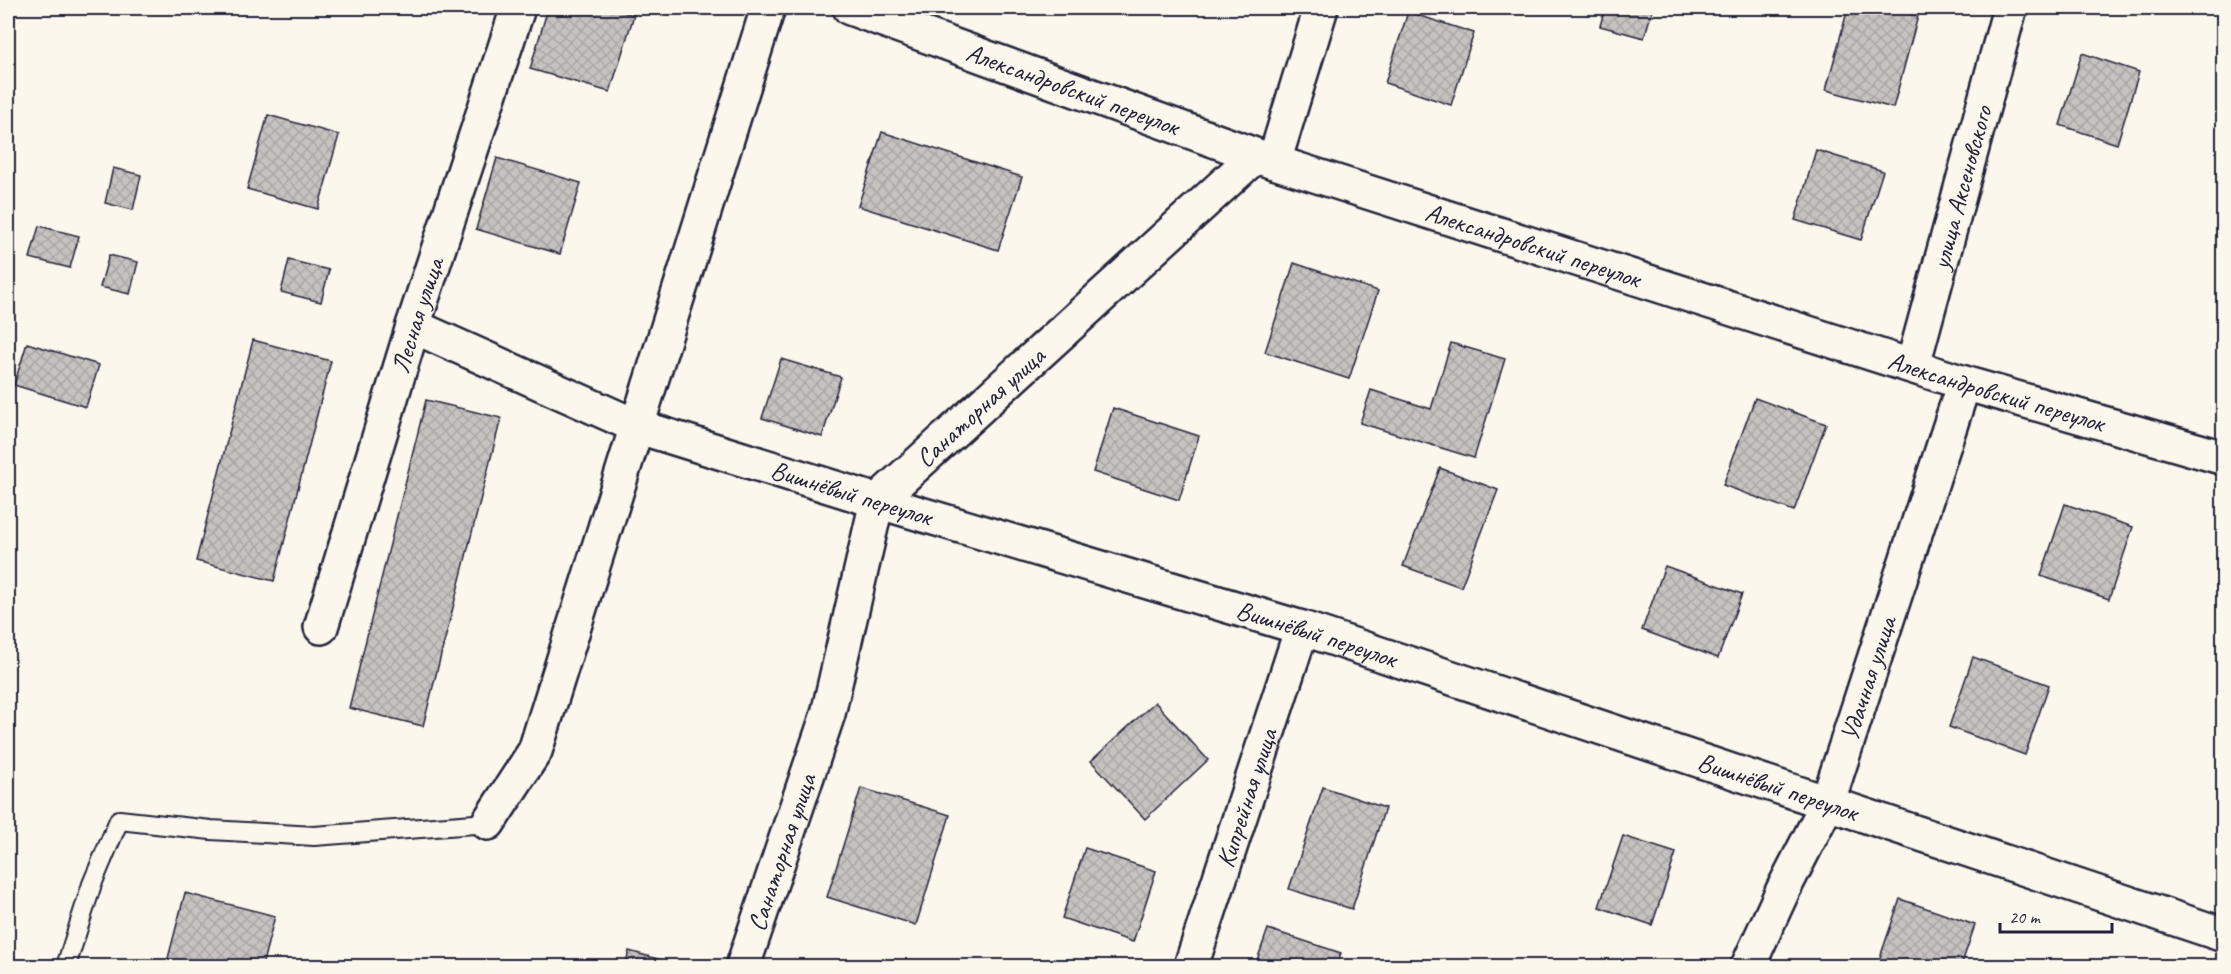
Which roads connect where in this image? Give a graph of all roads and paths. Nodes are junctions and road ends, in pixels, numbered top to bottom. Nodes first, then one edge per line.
1 (518, 8) edge
2 (768, 8) edge
3 (850, 8) edge
4 (1321, 8) edge
5 (2010, 8) edge
6 (1265, 159) junction
7 (413, 326) junction
8 (1913, 365) junction
9 (1964, 382) junction
10 (636, 426) junction
11 (2223, 458) edge
12 (878, 501) junction
13 (321, 627) dead end
14 (1302, 628) junction
15 (1827, 804) junction
16 (488, 823) joint
17 (2223, 935) edge
18 (66, 966) edge
19 (743, 966) edge
20 (1191, 966) edge
21 (1748, 966) edge

1 - 7 street, Лесная улица
2 - 10 street
3 - 6 street, Александровский переулок
4 - 6 street
5 - 8 street, улица Аксеновского
6 - 8 street, Александровский переулок
6 - 12 street, Санаторная улица
7 - 10 street, Вишнёвый переулок
7 - 13 street, Лесная улица
8 - 9 street, Александровский переулок
9 - 11 street, Александровский переулок
9 - 15 street, Удачная улица
10 - 12 street, Вишнёвый переулок
10 - 16 street
12 - 14 street, Вишнёвый переулок
12 - 19 street, Санаторная улица
14 - 15 street, Вишнёвый переулок
14 - 20 street, Кипрейная улица
15 - 17 street, Вишнёвый переулок
15 - 21 street, Удачная улица
16 - 18 lane

